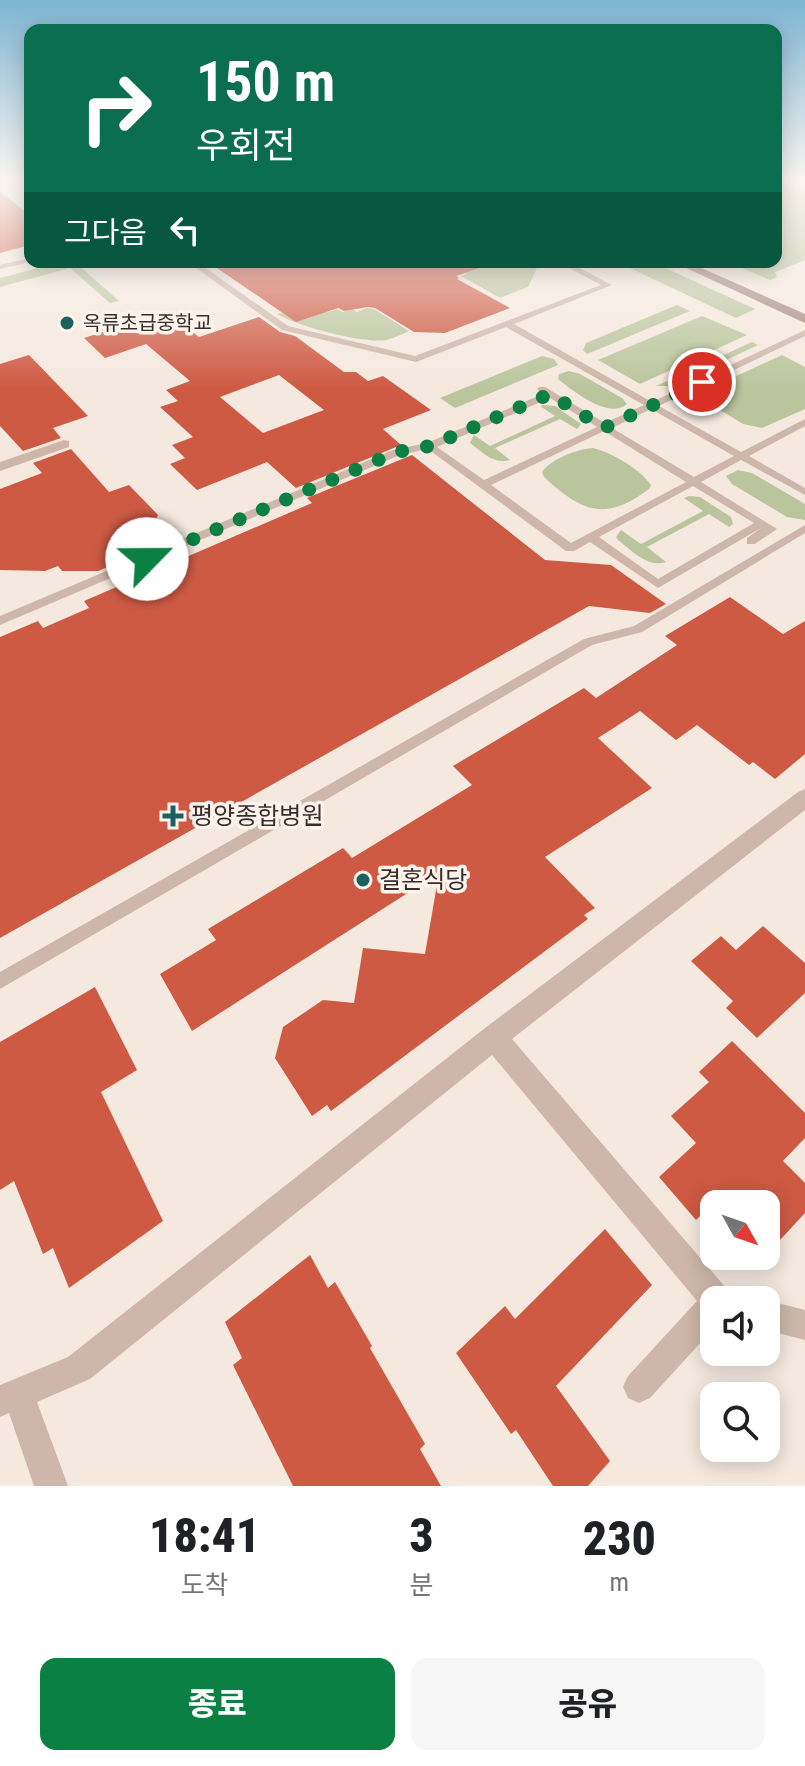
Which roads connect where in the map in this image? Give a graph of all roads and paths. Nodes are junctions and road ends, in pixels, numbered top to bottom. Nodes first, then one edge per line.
1 (24, 261) edge
2 (0, 267) edge
3 (200, 268) edge
4 (574, 268) edge
5 (692, 268) edge
6 (805, 319) edge
7 (507, 324) junction
8 (805, 333) edge
9 (550, 394) junction
10 (523, 397) dead end
11 (651, 405) junction
12 (805, 422) edge
13 (604, 428) junction
14 (64, 444) dead end
15 (430, 446) junction
16 (742, 456) junction
17 (0, 467) edge
18 (693, 482) junction
19 (483, 485) junction
20 (805, 492) edge
21 (762, 523) junction
22 (805, 528) edge
23 (591, 537) junction
24 (751, 541) dead end
25 (0, 621) edge
26 (805, 798) edge
27 (0, 981) edge
28 (494, 1037) junction
29 (702, 1286) edge
30 (700, 1319) edge
31 (780, 1319) edge
32 (805, 1325) edge
33 (639, 1387) dead end
34 (9, 1397) edge
35 (51, 1486) edge

1 - 2 lane
3 - 7 lane
4 - 7 lane
5 - 6 main road
7 - 11 lane
8 - 11 lane
9 - 10 lane
9 - 13 lane
9 - 15 lane
11 - 13 lane
11 - 16 lane
12 - 16 lane
13 - 18 lane
13 - 19 lane
14 - 17 street
15 - 19 lane
15 - 25 lane
16 - 18 lane
16 - 20 lane
18 - 21 lane
18 - 23 lane
19 - 23 lane
21 - 23 lane
21 - 24 lane
22 - 27 lane
26 - 28 street
28 - 29 street
28 - 34 street
30 - 33 street
31 - 32 street
34 - 35 street

